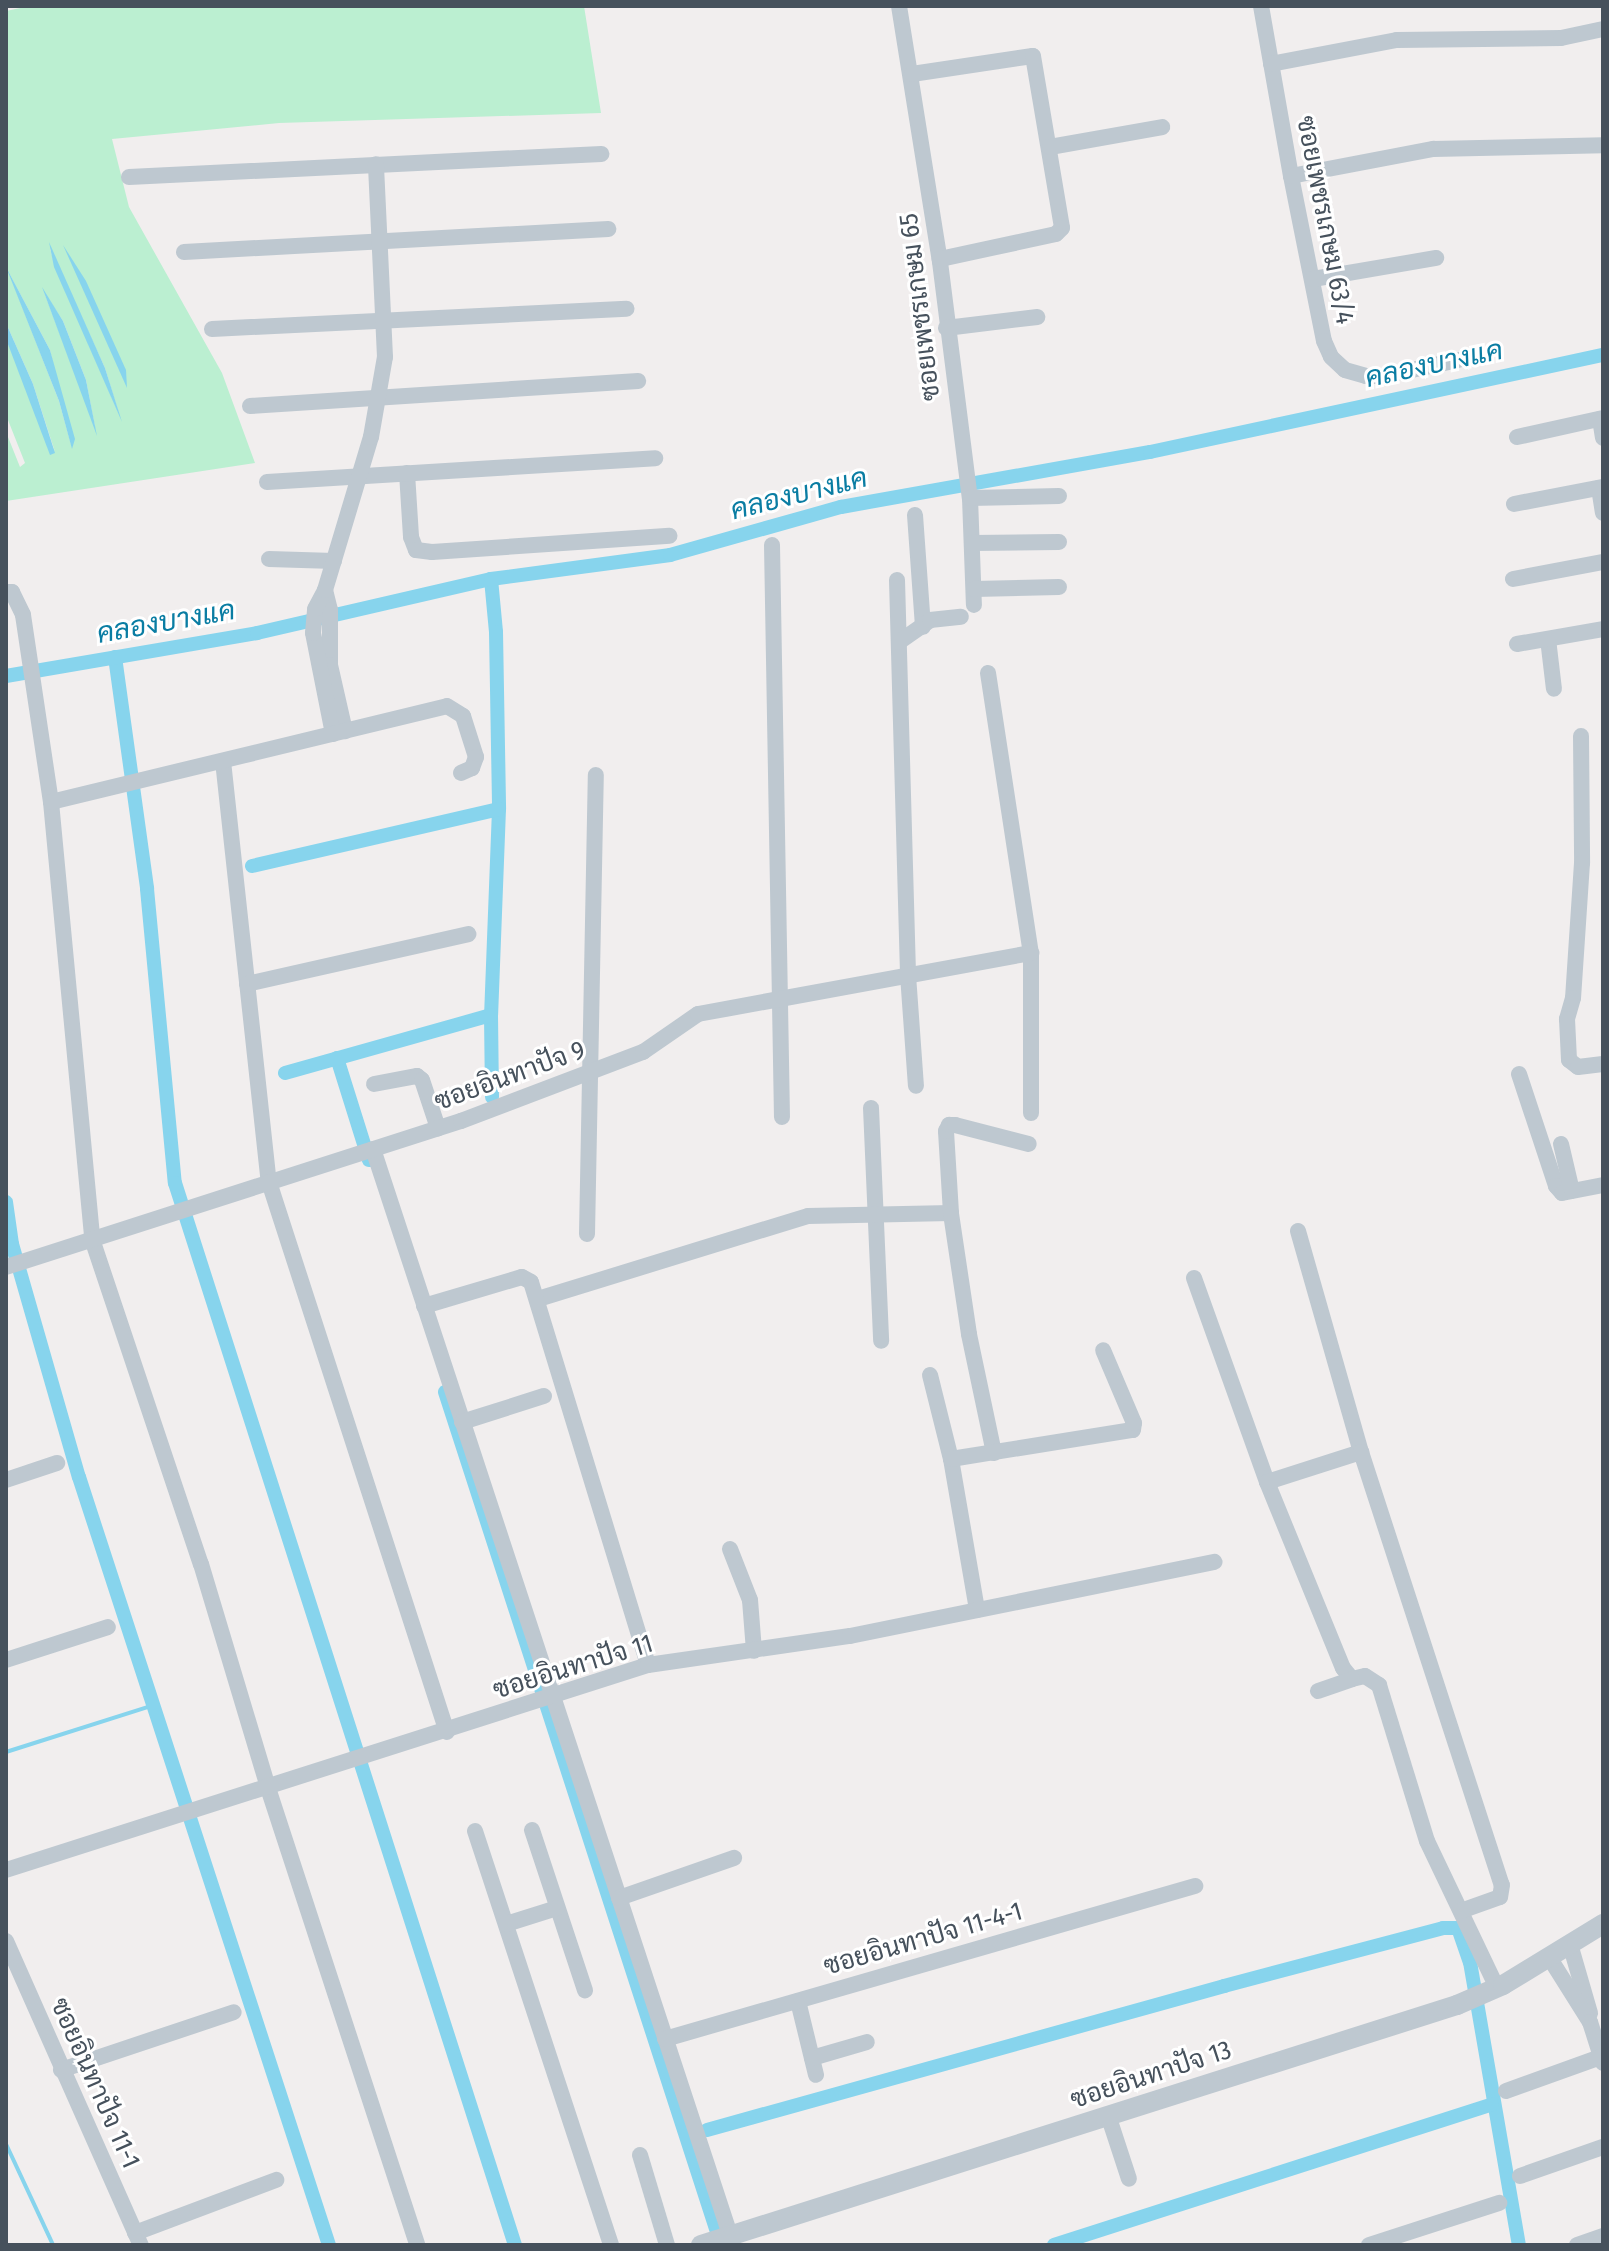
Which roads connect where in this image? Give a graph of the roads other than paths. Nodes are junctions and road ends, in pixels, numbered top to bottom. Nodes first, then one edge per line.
1 (899, 6) edge
2 (1261, 6) edge
3 (1603, 29) edge
4 (1271, 64) junction
5 (912, 74) junction
6 (1162, 127) dead end
7 (1603, 145) edge
8 (1050, 147) junction
9 (601, 154) dead end
10 (376, 164) junction
11 (1291, 176) junction
12 (129, 177) dead end
13 (608, 229) dead end
14 (381, 242) junction
15 (184, 252) dead end
16 (1436, 258) dead end
17 (940, 259) junction
18 (1313, 279) junction
19 (627, 309) dead end
20 (1037, 317) dead end
21 (385, 318) junction
22 (946, 328) junction
23 (212, 329) dead end
24 (1458, 360) dead end
25 (638, 381) dead end
26 (379, 397) junction
27 (250, 406) dead end
28 (1602, 418) edge
29 (1517, 437) dead end
30 (1603, 438) edge
31 (655, 458) dead end
32 (407, 473) junction
33 (359, 476) junction
34 (267, 482) dead end
35 (1601, 488) edge
36 (1059, 496) dead end
37 (970, 498) junction
38 (1514, 504) dead end
39 (1603, 513) edge
40 (915, 515) dead end
41 (669, 536) dead end
42 (1059, 542) dead end
43 (972, 543) junction
44 (772, 545) dead end
45 (269, 559) dead end
46 (334, 561) junction
47 (1602, 565) edge
48 (1513, 579) dead end
49 (897, 580) dead end
50 (1059, 587) dead end
51 (6, 592) edge
52 (961, 617) dead end
53 (923, 627) junction
54 (1603, 629) edge
55 (1548, 639) junction
56 (899, 642) junction
57 (1517, 644) dead end
58 (988, 673) dead end
59 (1554, 689) dead end
60 (339, 732) junction
61 (1581, 736) dead end
62 (223, 761) junction
63 (461, 773) dead end
64 (596, 775) dead end
65 (51, 802) junction
66 (468, 934) dead end
67 (1031, 953) junction
68 (908, 975) junction
69 (247, 984) junction
70 (778, 999) junction
71 (1603, 1064) edge
72 (591, 1072) junction
73 (1519, 1074) dead end
74 (374, 1084) dead end
75 (916, 1086) dead end
76 (871, 1108) dead end
77 (1031, 1113) dead end
78 (782, 1117) dead end
79 (438, 1128) junction
80 (1029, 1144) dead end
81 (1561, 1144) dead end
82 (373, 1149) junction
83 (269, 1182) junction
84 (1603, 1185) edge
85 (1572, 1191) junction
86 (874, 1212) junction
87 (951, 1213) junction
88 (1298, 1231) dead end
89 (587, 1234) dead end
90 (92, 1239) junction
91 (12, 1265) edge
92 (1194, 1278) dead end
93 (538, 1299) junction
94 (424, 1306) junction
95 (881, 1341) dead end
96 (1103, 1350) dead end
97 (930, 1375) dead end
98 (544, 1396) dead end
99 (462, 1422) junction
100 (1361, 1452) junction
101 (994, 1453) junction
102 (951, 1459) junction
103 (57, 1463) dead end
104 (6, 1480) edge
105 (1267, 1482) junction
106 (730, 1549) dead end
107 (1215, 1562) dead end
108 (977, 1610) junction
109 (108, 1627) dead end
110 (754, 1651) junction
111 (6, 1660) edge
112 (648, 1665) junction
113 (1352, 1679) junction
114 (1318, 1691) dead end
115 (548, 1698) junction
116 (447, 1732) junction
117 (268, 1788) junction
118 (532, 1830) dead end
119 (475, 1831) dead end
120 (734, 1858) dead end
121 (6, 1870) edge
122 (1195, 1886) dead end
123 (619, 1898) junction
124 (557, 1908) junction
125 (1461, 1911) junction
126 (506, 1924) junction
127 (1603, 1924) edge
128 (6, 1941) edge
129 (1570, 1944) junction
130 (1549, 1957) junction
131 (585, 1990) dead end
132 (1485, 1994) junction
133 (798, 2001) junction
134 (234, 2012) dead end
135 (1590, 2022) junction
136 (665, 2039) junction
137 (867, 2042) dead end
138 (1602, 2058) edge
139 (61, 2070) junction
140 (1506, 2091) dead end
141 (1108, 2115) junction
142 (1603, 2147) edge
143 (640, 2155) dead end
144 (1520, 2176) dead end
145 (1129, 2179) dead end
146 (276, 2180) dead end
147 (1499, 2203) dead end
148 (730, 2235) junction
149 (1603, 2236) edge
150 (138, 2239) edge
151 (417, 2245) edge
152 (611, 2245) edge
153 (667, 2245) edge
154 (701, 2245) edge
155 (1369, 2245) edge
156 (1577, 2245) edge

1 - 5 street, ซอยเพชรเกษม 65
2 - 4 street, ซอยเพชรเกษม 63/4
3 - 4 street
4 - 11 street, ซอยเพชรเกษม 63/4
5 - 8 street
5 - 17 street, ซอยเพชรเกษม 65
6 - 8 street
7 - 11 street
8 - 17 street
9 - 10 street
10 - 12 street
10 - 14 street
11 - 18 street, ซอยเพชรเกษม 63/4
13 - 14 street
14 - 15 street
14 - 21 street
16 - 18 street
17 - 22 street, ซอยเพชรเกษม 65
18 - 24 street, ซอยเพชรเกษม 63/4
19 - 21 street
20 - 22 street
21 - 23 street
21 - 26 street
22 - 37 street, ซอยเพชรเกษม 65
25 - 26 street
26 - 27 street
26 - 33 street
28 - 29 street
28 - 30 street
31 - 32 street
32 - 33 street
32 - 41 street
33 - 34 street
33 - 46 street
35 - 38 street
35 - 39 street
36 - 37 street
37 - 43 street, ซอยเพชรเกษม 65
40 - 53 street
42 - 43 street
43 - 50 street, ซอยเพชรเกษม 65
44 - 70 street
45 - 46 street
46 - 60 street
47 - 48 street
49 - 56 street
51 - 65 street
52 - 53 street
53 - 56 street
54 - 55 street
55 - 57 street
55 - 59 street
56 - 68 street
58 - 67 street
60 - 62 street
60 - 63 street
61 - 71 street
62 - 65 street
62 - 69 street
64 - 72 street
65 - 90 street
66 - 69 street
67 - 68 street, ซอยอินทาปัจ 9
67 - 77 street
68 - 70 street, ซอยอินทาปัจ 9
68 - 75 street
69 - 83 street
70 - 72 street, ซอยอินทาปัจ 9
70 - 78 street
72 - 79 street, ซอยอินทาปัจ 9
72 - 89 street
73 - 85 street
74 - 79 street
76 - 86 street
79 - 82 street, ซอยอินทาปัจ 9
80 - 87 street
81 - 85 street
82 - 83 street, ซอยอินทาปัจ 9
82 - 94 street
83 - 90 street, ซอยอินทาปัจ 9
83 - 116 street
84 - 85 street
86 - 87 street
86 - 93 street
86 - 95 street
87 - 101 street
88 - 100 street
90 - 91 street, ซอยอินทาปัจ 9
90 - 117 street
92 - 105 street
93 - 94 street
93 - 112 street
94 - 99 street
96 - 101 street
97 - 102 street
98 - 99 street
99 - 115 street
100 - 105 street
100 - 125 street
101 - 102 street
102 - 108 street
103 - 104 street
105 - 113 street
106 - 110 street
107 - 108 street, ซอยอินทาปัจ 11
108 - 110 street, ซอยอินทาปัจ 11
109 - 111 street
110 - 112 street, ซอยอินทาปัจ 11
112 - 115 street, ซอยอินทาปัจ 11
113 - 114 street
113 - 125 street
115 - 116 street, ซอยอินทาปัจ 11
115 - 123 street
116 - 117 street, ซอยอินทาปัจ 11
117 - 121 street, ซอยอินทาปัจ 11
117 - 151 street
118 - 124 street
119 - 126 street
120 - 123 street
122 - 133 street, ซอยอินทาปัจ 11-4-1
123 - 136 street
124 - 126 street
124 - 131 street
125 - 132 street
126 - 152 street
127 - 129 street, ซอยอินทาปัจ 13
128 - 139 street, ซอยอินทาปัจ 11-1
129 - 130 street, ซอยอินทาปัจ 13
129 - 135 street
130 - 132 street, ซอยอินทาปัจ 13
130 - 135 street
132 - 141 street, ซอยอินทาปัจ 13
133 - 136 street, ซอยอินทาปัจ 11-4-1
133 - 137 street
134 - 139 street
135 - 138 street
136 - 148 street
138 - 140 street
139 - 150 street, ซอยอินทาปัจ 11-1
141 - 145 street
141 - 148 street, ซอยอินทาปัจ 13
142 - 144 street
143 - 153 street
146 - 150 street
147 - 155 street
148 - 154 street, ซอยอินทาปัจ 13
149 - 156 street

